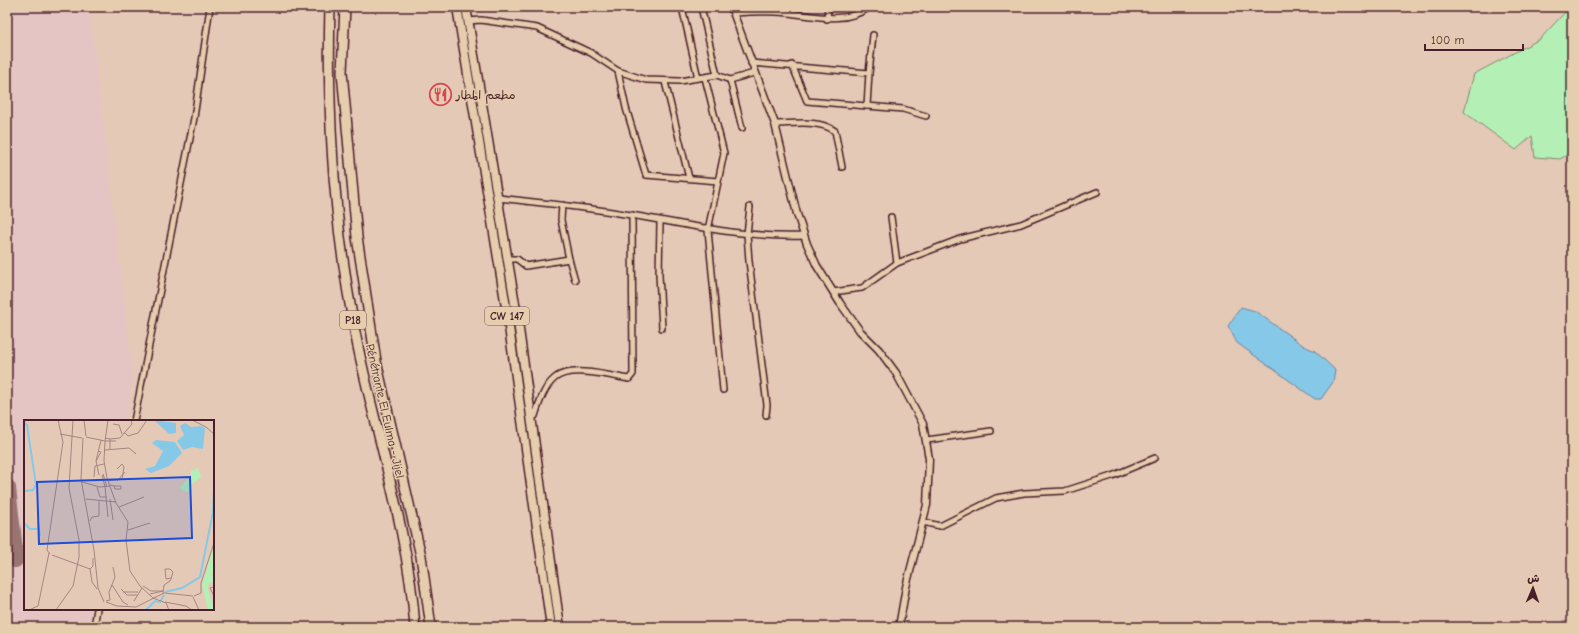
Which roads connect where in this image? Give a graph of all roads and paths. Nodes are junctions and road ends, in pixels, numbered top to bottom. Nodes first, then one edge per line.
1 (210, 7) edge
2 (330, 7) edge
3 (345, 7) edge
4 (457, 7) edge
5 (466, 7) edge
6 (682, 7) edge
7 (701, 7) edge
8 (828, 7) edge
9 (870, 7) edge
10 (732, 10) edge
11 (827, 19) junction
12 (468, 21) junction
13 (873, 35) dead end
14 (751, 63) junction
15 (792, 65) junction
16 (618, 71) junction
17 (754, 73) junction
18 (869, 73) junction
19 (717, 75) junction
20 (698, 78) junction
21 (706, 78) junction
22 (730, 80) junction
23 (665, 82) junction
24 (868, 106) junction
25 (926, 116) dead end
26 (775, 124) junction
27 (742, 128) dead end
28 (842, 167) dead end
29 (689, 178) junction
30 (718, 181) junction
31 (1097, 192) dead end
32 (498, 198) junction
33 (562, 205) junction
34 (750, 207) dead end
35 (632, 215) junction
36 (891, 217) dead end
37 (660, 222) junction
38 (708, 230) junction
39 (747, 234) junction
40 (804, 236) junction
41 (508, 259) junction
42 (569, 259) junction
43 (897, 262) junction
44 (575, 280) dead end
45 (833, 292) junction
46 (662, 328) dead end
47 (723, 390) dead end
48 (766, 415) dead end
49 (531, 418) junction
50 (134, 420) edge
51 (991, 431) dead end
52 (927, 440) junction
53 (1155, 458) dead end
54 (923, 522) junction
55 (97, 610) edge
56 (94, 627) edge
57 (415, 627) edge
58 (431, 627) edge
59 (551, 627) edge
60 (560, 627) edge
61 (899, 627) edge

1 - 50 street
2 - 57 highway, Pénétrante El Eulma - Jijel / P18
3 - 58 highway, Pénétrante El Eulma - Jijel / P18
4 - 59 highway, CW 147
5 - 12 highway, CW 147
6 - 20 street
7 - 19 street
8 - 11 street
9 - 11 street
10 - 11 street
10 - 14 street
12 - 16 street
12 - 32 highway, CW 147
13 - 18 street
14 - 15 street
14 - 17 street
15 - 18 street
15 - 24 street
16 - 23 street
16 - 29 street
17 - 22 street
17 - 26 street
18 - 24 street
19 - 21 street
19 - 22 street
20 - 21 street
20 - 23 street
21 - 30 street
22 - 27 street
23 - 29 street
24 - 25 street
26 - 28 street
26 - 40 street
29 - 30 street
30 - 38 street
31 - 43 street
32 - 33 street
32 - 41 highway, CW 147
33 - 35 street
33 - 42 street
34 - 39 street
35 - 37 street
35 - 49 street
36 - 43 street
37 - 38 street
37 - 46 street
38 - 39 street
38 - 47 street
39 - 40 street
39 - 48 street
40 - 45 street
41 - 42 street
41 - 49 highway, CW 147
42 - 44 street
43 - 45 street
45 - 52 street
49 - 60 highway, CW 147
51 - 52 street
52 - 54 street
53 - 54 street
54 - 61 street
55 - 56 street

